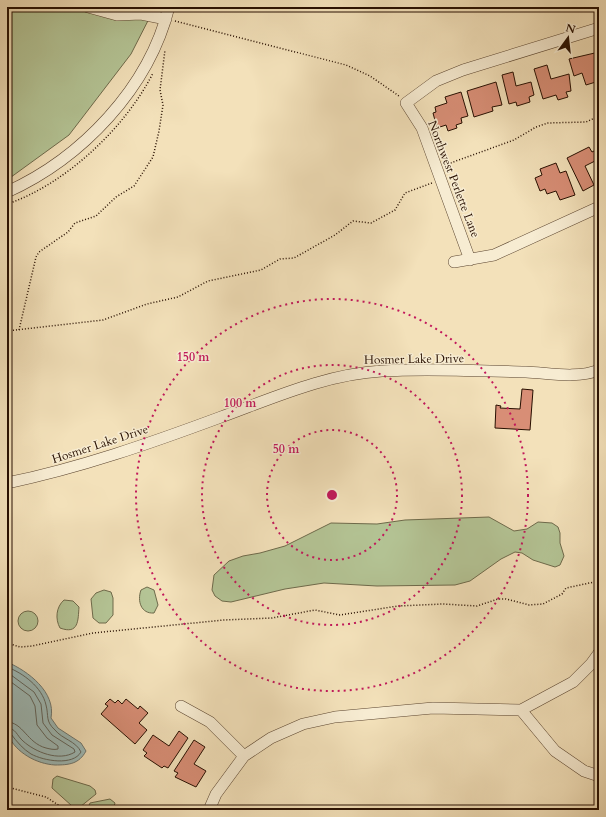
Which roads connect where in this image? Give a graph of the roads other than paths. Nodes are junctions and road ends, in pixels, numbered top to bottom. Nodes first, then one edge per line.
1 (88, 7) edge
2 (169, 7) edge
3 (136, 10) edge
4 (166, 19) junction
5 (599, 28) edge
6 (7, 192) edge
7 (599, 208) edge
8 (470, 260) junction
9 (454, 262) dead end
10 (599, 370) edge
11 (7, 483) edge
12 (599, 653) edge
13 (181, 706) dead end
14 (521, 710) junction
15 (244, 756) junction
16 (599, 776) edge
17 (208, 810) edge

1 - 3 street
2 - 4 street
3 - 4 street
4 - 6 street
5 - 8 street, Northwest Perlette Lane
7 - 8 street
8 - 9 street
10 - 11 street, Hosmer Lake Drive
12 - 14 street
13 - 15 street
14 - 15 street
14 - 16 street
15 - 17 street

